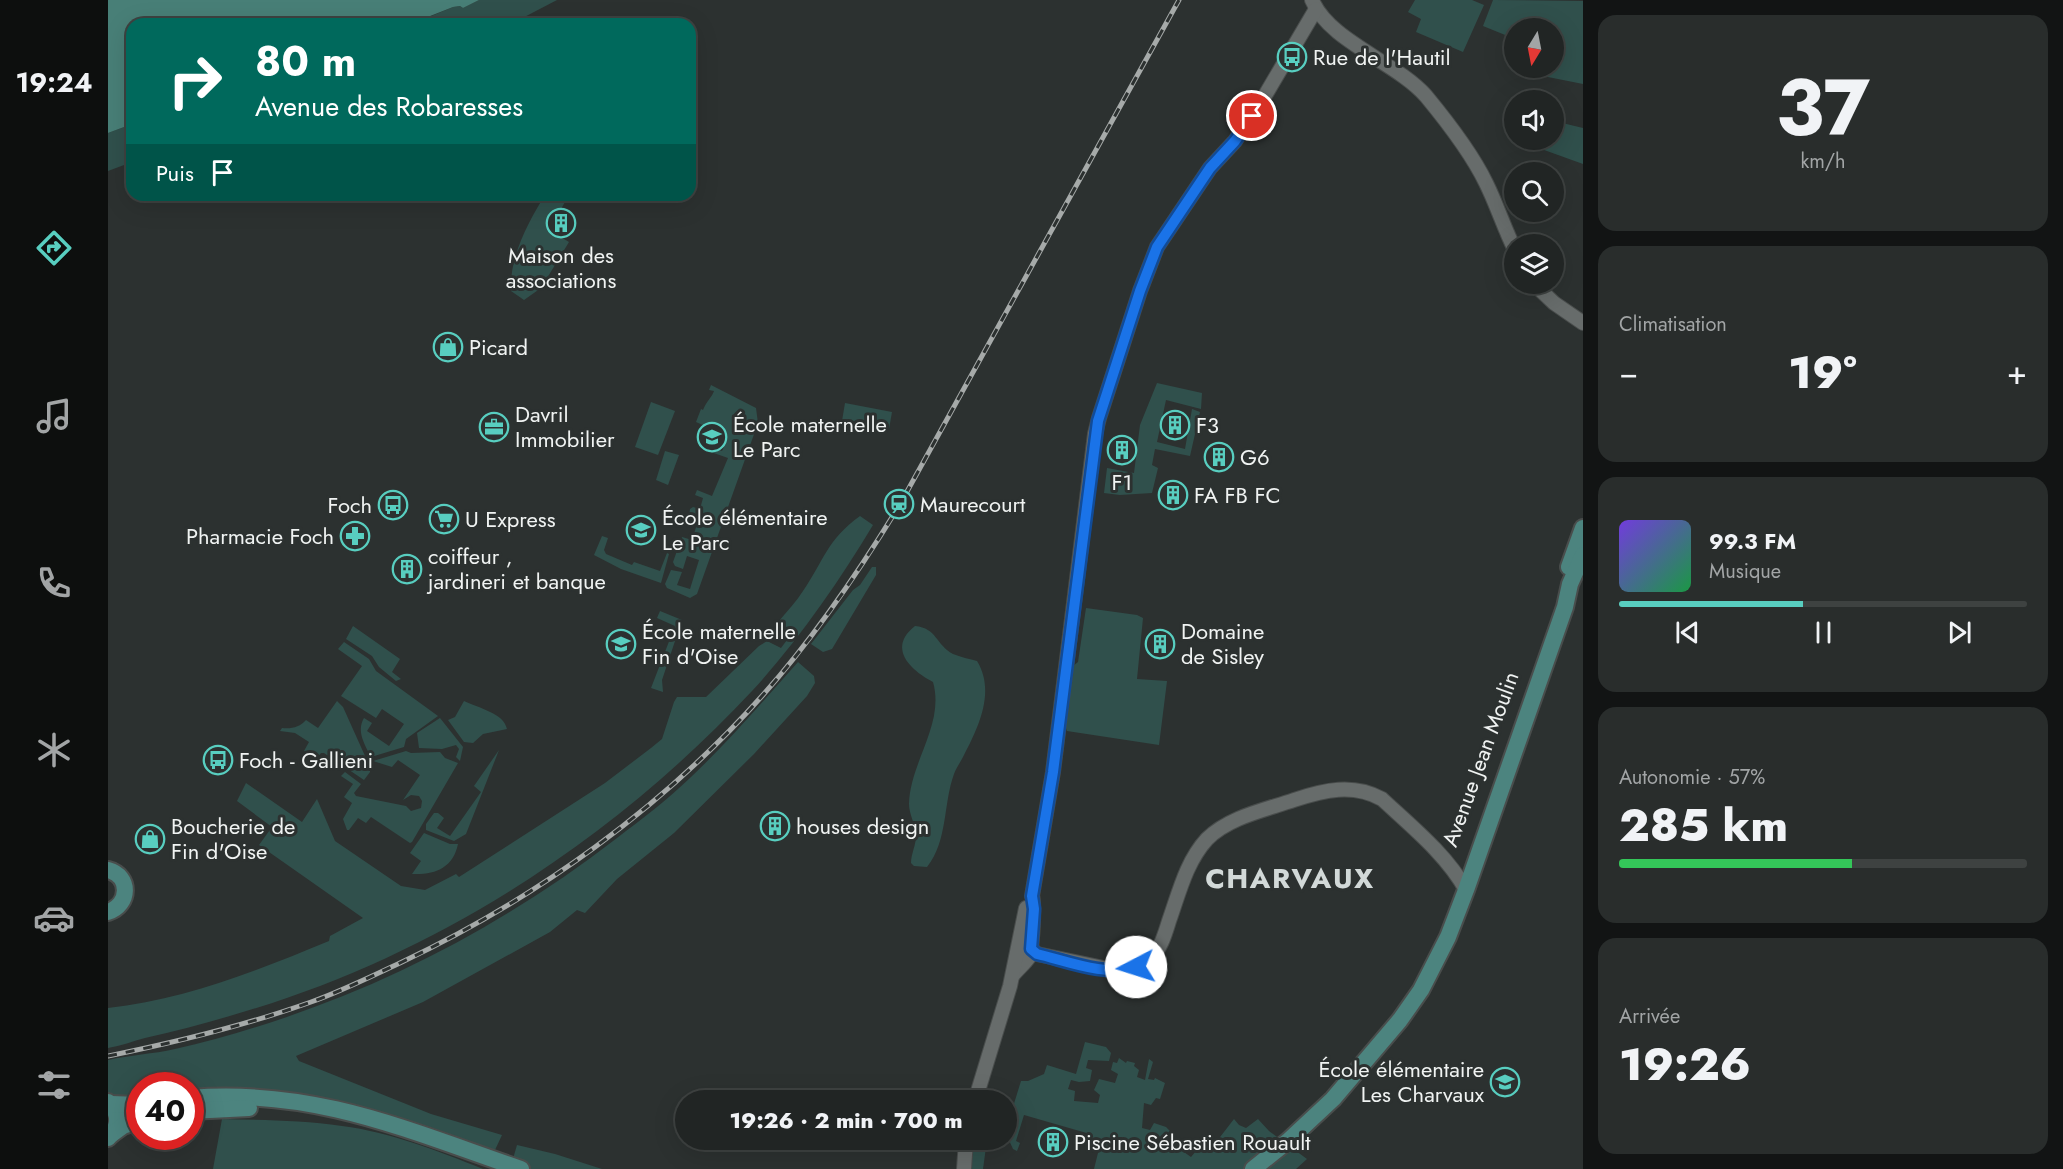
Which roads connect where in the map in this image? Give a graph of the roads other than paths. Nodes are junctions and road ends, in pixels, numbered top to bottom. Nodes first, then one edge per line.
1 (1314, 5) edge
2 (1508, 234) edge
3 (1545, 294) edge
4 (1583, 323) edge
5 (1583, 528) edge
6 (1583, 555) edge
7 (108, 870) edge
8 (1463, 884) junction
9 (110, 914) edge
10 (1027, 952) junction
11 (1372, 1052) junction
12 (978, 1090) edge
13 (204, 1097) edge
14 (109, 1103) edge
15 (126, 1104) edge
16 (204, 1110) edge
17 (345, 1111) junction
18 (126, 1125) edge
19 (110, 1136) edge
20 (965, 1150) edge
21 (521, 1169) edge
22 (963, 1169) edge
23 (1253, 1169) edge

1 - 2 street
1 - 10 street
3 - 4 street
5 - 8 main road, Avenue Jean Moulin
6 - 8 main road, Avenue Jean Moulin
7 - 9 main road
8 - 10 street
8 - 11 main road, Avenue Jean Moulin
8 - 11 main road, Avenue Jean Moulin
10 - 12 street
11 - 23 main road
13 - 17 main road
14 - 15 main road
14 - 19 main road
16 - 17 main road
17 - 21 main road
18 - 19 main road
20 - 22 street

